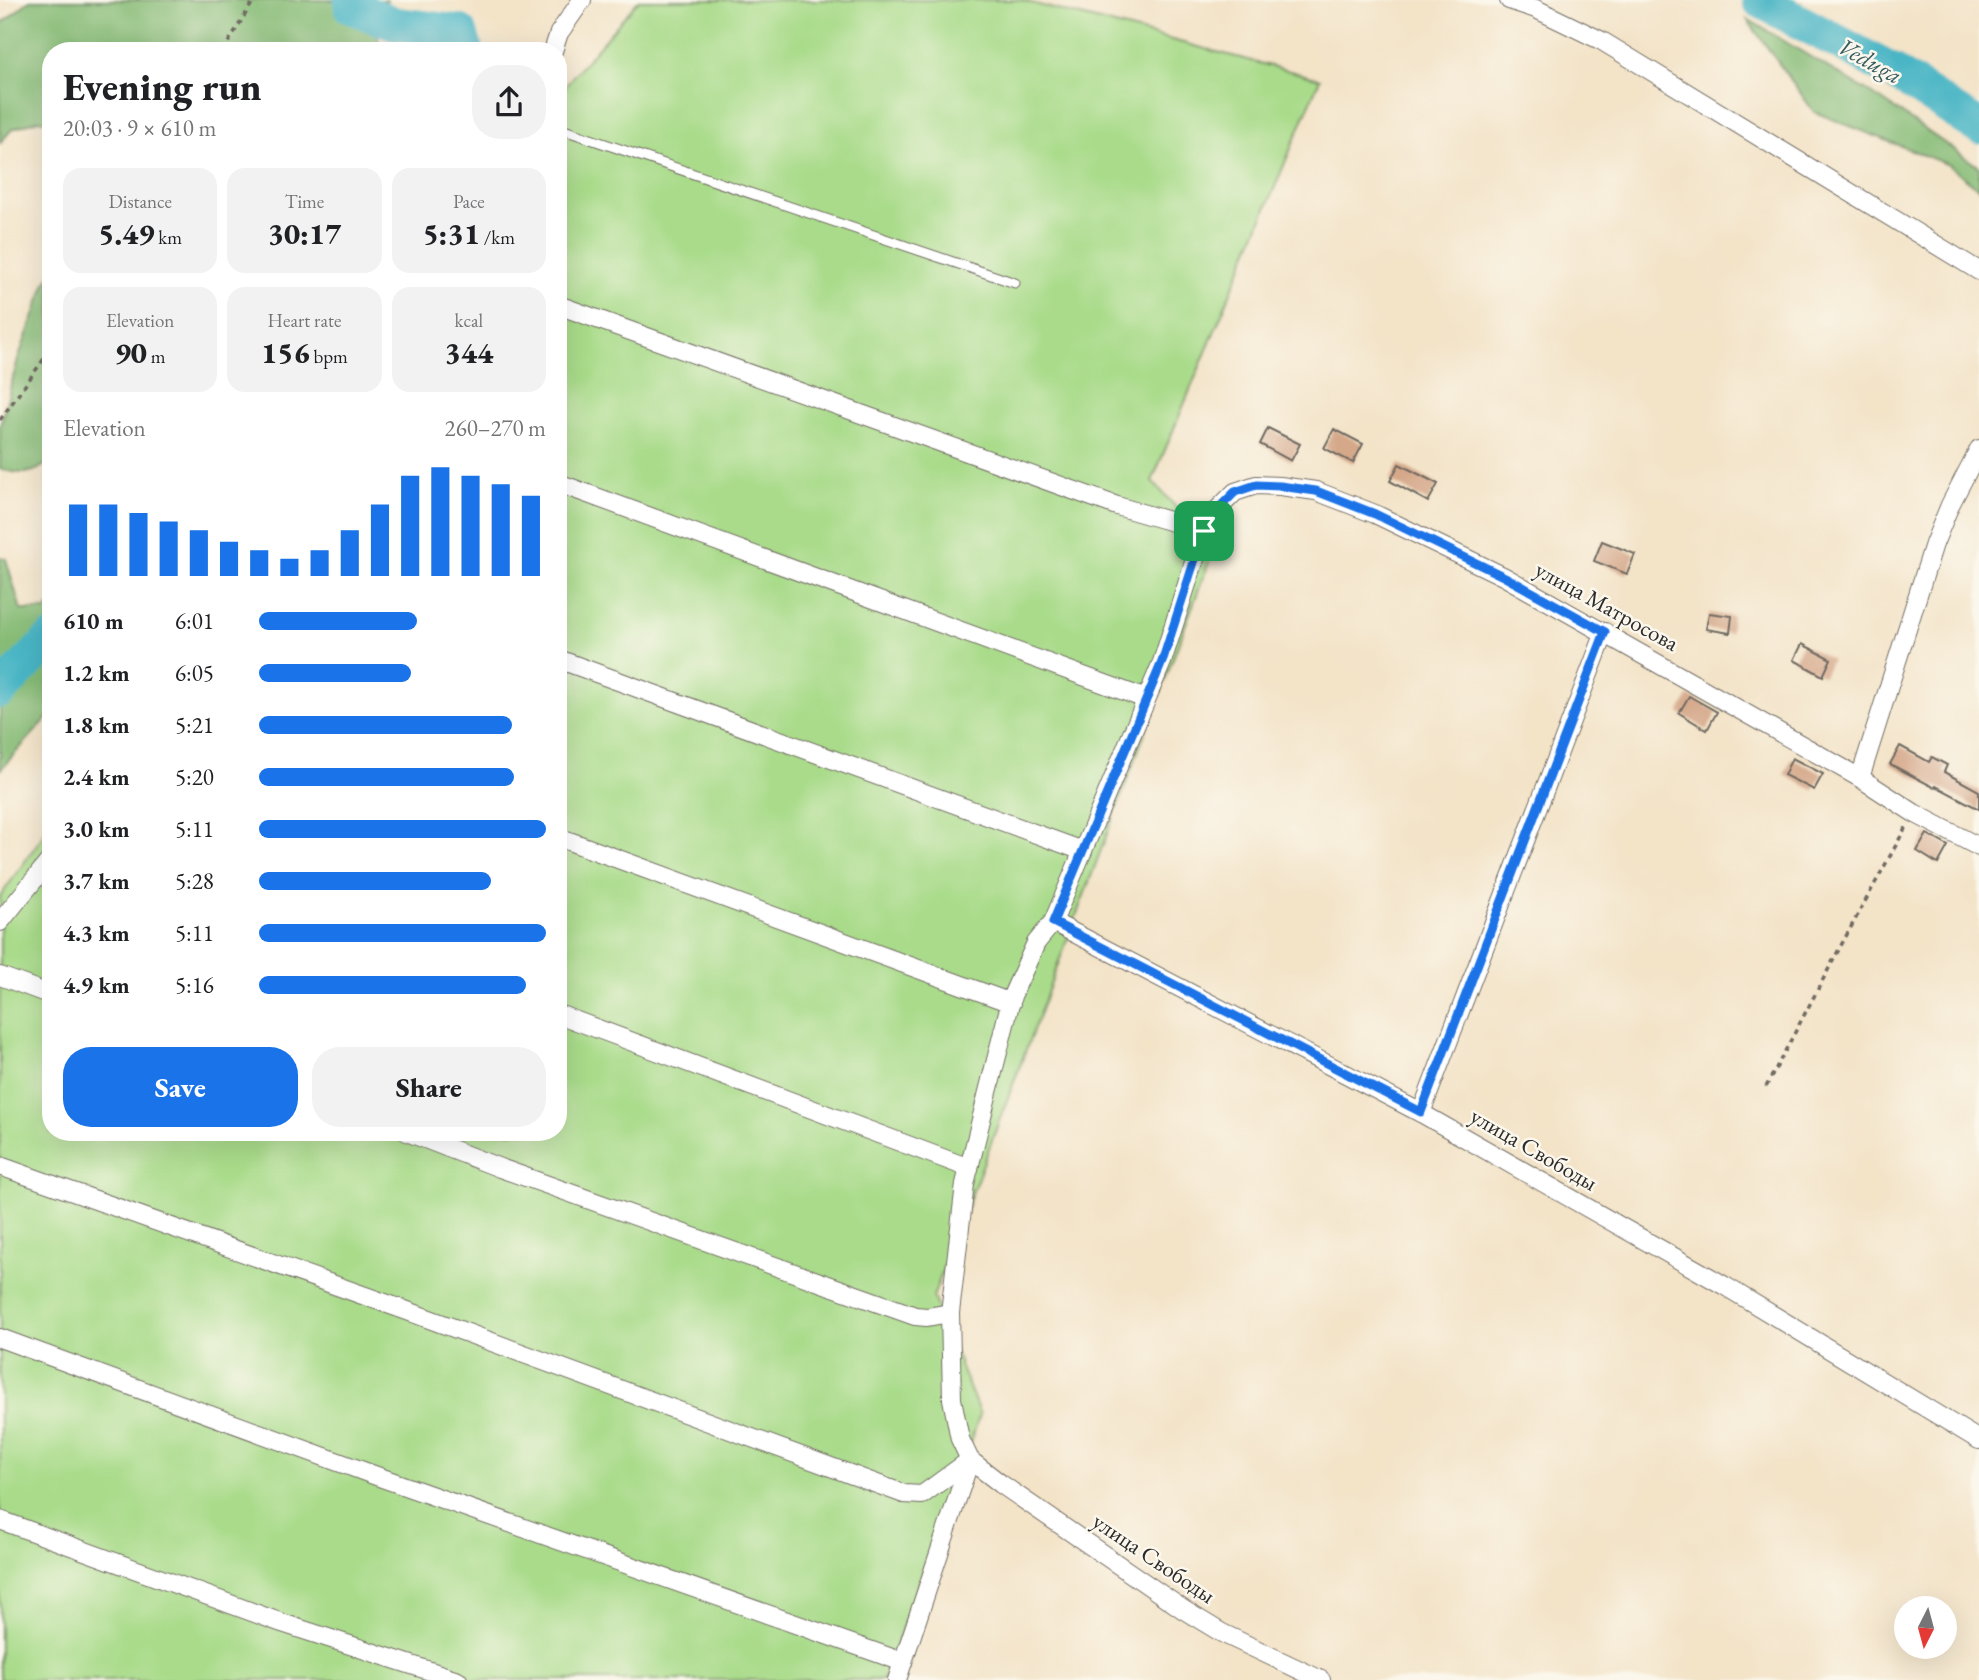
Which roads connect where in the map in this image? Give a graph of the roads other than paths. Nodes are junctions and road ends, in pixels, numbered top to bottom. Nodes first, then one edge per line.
1 (582, 0) edge
2 (1509, 0) edge
3 (556, 42) edge
4 (567, 131) edge
5 (1979, 271) edge
6 (1015, 283) dead end
7 (567, 308) edge
8 (1979, 449) edge
9 (567, 486) edge
10 (1204, 531) junction
11 (1605, 632) junction
12 (567, 662) edge
13 (1146, 699) junction
14 (1860, 778) junction
15 (567, 840) edge
16 (1979, 847) edge
17 (1083, 851) junction
18 (42, 870) edge
19 (0, 922) edge
20 (1053, 922) junction
21 (0, 975) edge
22 (42, 991) edge
23 (1011, 1003) junction
24 (567, 1017) edge
25 (1421, 1112) junction
26 (430, 1141) edge
27 (0, 1166) edge
28 (969, 1168) junction
29 (950, 1313) junction
30 (0, 1338) edge
31 (1979, 1440) edge
32 (970, 1460) junction
33 (0, 1520) edge
34 (903, 1662) junction
35 (458, 1680) edge
36 (897, 1680) edge
37 (1321, 1680) edge

1 - 3 street
2 - 5 street
4 - 6 lane
7 - 10 street
8 - 14 street
9 - 13 street
10 - 11 street, улица Матросова
10 - 13 street, улица Матросова
11 - 14 street, улица Матросова
11 - 25 street
12 - 17 street
13 - 17 street, улица Матросова
14 - 16 street, улица Матросова
15 - 23 street
17 - 20 street, улица Матросова
18 - 19 street
20 - 23 street, улица Матросова
20 - 25 street, улица Свободы
21 - 22 street
23 - 28 street, улица Матросова
24 - 28 street
25 - 31 street, улица Свободы
26 - 29 street
27 - 32 street
28 - 29 street, улица Матросова
29 - 32 street, улица Матросова
30 - 34 street
32 - 34 street
32 - 37 street, улица Свободы
33 - 35 street
34 - 36 street

